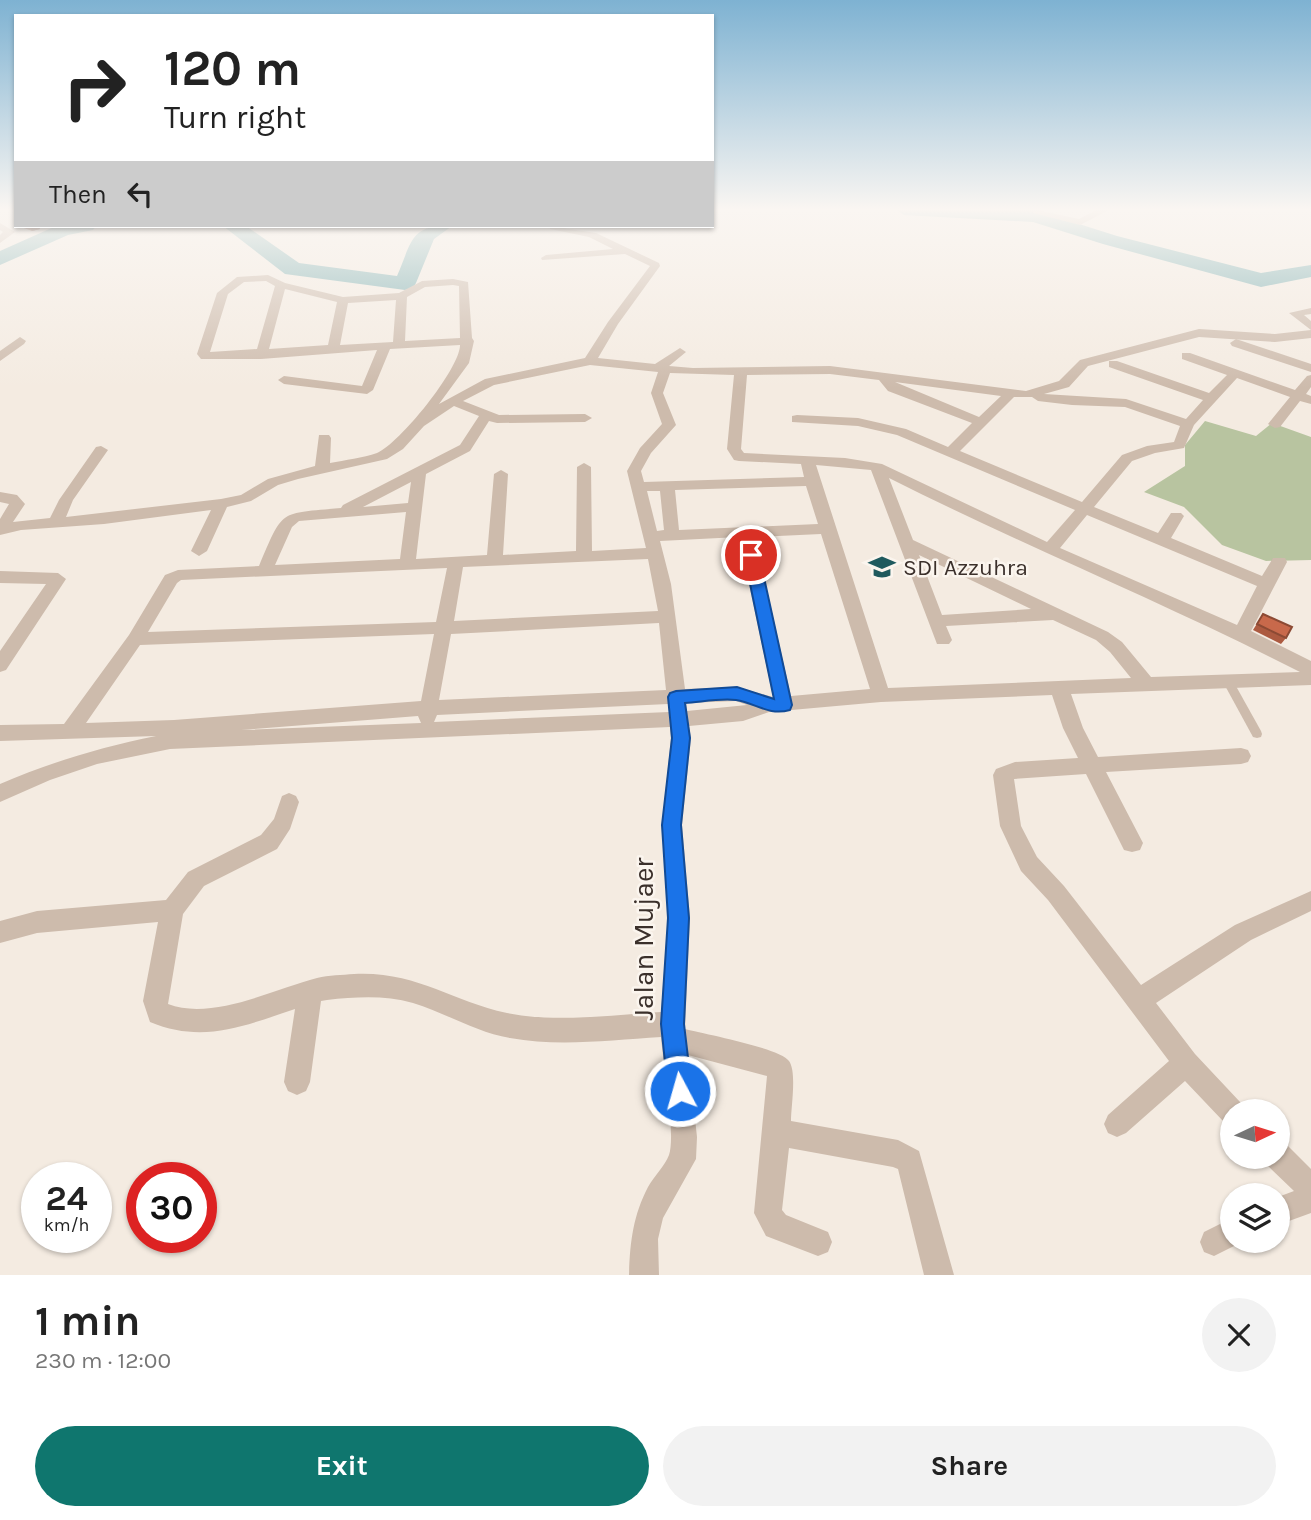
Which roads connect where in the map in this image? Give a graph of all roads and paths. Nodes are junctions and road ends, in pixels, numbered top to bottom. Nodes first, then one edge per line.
1 (653, 268) edge
2 (281, 285) junction
3 (402, 296) junction
4 (343, 300) junction
5 (1311, 311) edge
6 (1310, 333) edge
7 (20, 341) dead end
8 (468, 341) junction
9 (1236, 343) dead end
10 (399, 345) junction
11 (385, 346) junction
12 (333, 350) junction
13 (680, 352) dead end
14 (1311, 354) edge
15 (261, 355) junction
16 (1186, 356) dead end
17 (0, 357) edge
18 (590, 361) junction
19 (463, 363) junction
20 (1113, 364) dead end
21 (1307, 367) edge
22 (661, 370) junction
23 (740, 371) junction
24 (1235, 373) junction
25 (882, 376) junction
26 (1311, 379) edge
27 (284, 380) dead end
28 (466, 393) junction
29 (1018, 394) junction
30 (1304, 397) edge
31 (1211, 398) junction
32 (452, 401) junction
33 (487, 414) junction
34 (585, 418) dead end
35 (797, 419) dead end
36 (981, 422) junction
37 (419, 423) junction
38 (1188, 424) junction
39 (1275, 424) dead end
40 (324, 438) dead end
41 (101, 450) dead end
42 (952, 451) junction
43 (808, 462) junction
44 (584, 467) dead end
45 (877, 467) junction
46 (322, 469) junction
47 (419, 472) junction
48 (502, 474) dead end
49 (812, 481) junction
50 (667, 486) junction
51 (637, 487) junction
52 (0, 498) edge
53 (221, 504) junction
54 (413, 507) junction
55 (1086, 509) junction
56 (341, 512) junction
57 (1176, 516) dead end
58 (56, 522) junction
59 (828, 529) junction
60 (1, 530) edge
61 (746, 532) junction
62 (672, 535) junction
63 (1161, 542) junction
64 (906, 543) junction
65 (653, 545) junction
66 (1050, 550) junction
67 (199, 551) dead end
68 (584, 558) junction
69 (495, 561) junction
70 (456, 562) junction
71 (1279, 562) dead end
72 (407, 565) junction
73 (264, 572) junction
74 (0, 577) edge
75 (1266, 584) junction
76 (1052, 614) junction
77 (936, 621) junction
78 (671, 622) junction
79 (446, 628) junction
80 (1241, 635) junction
81 (135, 639) junction
82 (943, 640) dead end
83 (0, 665) edge
84 (1311, 669) edge
85 (1311, 678) edge
86 (1228, 682) junction
87 (1147, 685) junction
88 (1059, 688) junction
89 (881, 695) junction
90 (680, 704) junction
91 (776, 705) junction
92 (429, 708) junction
93 (71, 729) junction
94 (425, 729) junction
95 (0, 733) edge
96 (1257, 734) dead end
97 (172, 735) junction
98 (1241, 756) dead end
99 (1093, 765) junction
100 (0, 793) edge
101 (289, 802) dead end
102 (1132, 843) dead end
103 (1311, 901) edge
104 (172, 910) junction
105 (0, 932) edge
106 (310, 992) junction
107 (1139, 1001) junction
108 (673, 1032) junction
109 (1186, 1063) junction
110 (297, 1082) dead end
111 (1220, 1099) edge
112 (1118, 1124) dead end
113 (777, 1132) junction
114 (1290, 1168) edge
115 (1311, 1188) edge
116 (1311, 1199) edge
117 (1290, 1207) edge
118 (818, 1242) dead end
119 (644, 1275) edge
120 (939, 1275) edge

1 - 18 street
2 - 4 street
2 - 15 street
2 - 15 street
3 - 4 street
3 - 8 street
3 - 10 street
4 - 12 street
5 - 6 street
6 - 29 street
7 - 17 street
8 - 10 street
8 - 19 street
9 - 21 street
10 - 11 street
11 - 12 street
11 - 27 street
12 - 15 street
13 - 22 street
14 - 21 street
16 - 24 street
18 - 22 street
18 - 28 street
19 - 28 street
19 - 37 street
20 - 31 street
22 - 23 street
22 - 51 street
23 - 25 street
23 - 43 street
24 - 30 street
24 - 31 street
25 - 29 street
25 - 36 street
26 - 30 street
28 - 32 street
29 - 36 street
29 - 38 street
30 - 39 street
31 - 38 street
32 - 33 street
32 - 37 street
33 - 34 street
33 - 47 street
35 - 42 street
36 - 42 street
37 - 46 street
38 - 55 street
40 - 46 street
41 - 58 street
42 - 55 street
43 - 45 street
43 - 49 street
44 - 68 street
45 - 64 street
45 - 66 street
46 - 53 street
47 - 54 street
47 - 56 street
48 - 69 street
49 - 50 street
49 - 59 street
50 - 51 street
50 - 62 street
51 - 65 street, Jalan Mujaer
52 - 60 street
53 - 58 street
53 - 67 street
54 - 56 street
54 - 72 street
55 - 63 street
55 - 66 street
56 - 73 street
57 - 63 street
58 - 60 street
59 - 61 street
59 - 89 street
61 - 62 street
61 - 91 street
62 - 65 street
63 - 75 street
64 - 76 street
64 - 77 street
65 - 68 street
65 - 78 street, Jalan Mujaer
66 - 80 street
68 - 69 street
69 - 70 street
70 - 72 street
70 - 79 street
71 - 75 street
72 - 73 street
73 - 81 street
74 - 83 street
75 - 80 street
76 - 77 street
76 - 87 street
77 - 82 street
78 - 79 street
78 - 90 street, Jalan Mujaer
79 - 81 street
79 - 92 street
80 - 84 street
81 - 93 street
85 - 86 street
86 - 87 street
86 - 96 lane
87 - 88 street
88 - 89 street
88 - 99 street
89 - 91 street
90 - 91 street
90 - 92 street
90 - 94 street
90 - 108 street, Jalan Mujaer
92 - 94 street
92 - 97 street
93 - 95 street
93 - 97 street
94 - 97 street
97 - 100 street
98 - 99 street
99 - 102 street
99 - 107 street
101 - 104 street
103 - 107 street
104 - 105 street
104 - 106 street
106 - 108 street
106 - 110 street
107 - 109 street
108 - 113 street
108 - 119 street, Jalan Mujaer
109 - 111 street
109 - 112 street
113 - 118 street
113 - 120 street
114 - 115 street
116 - 117 street

